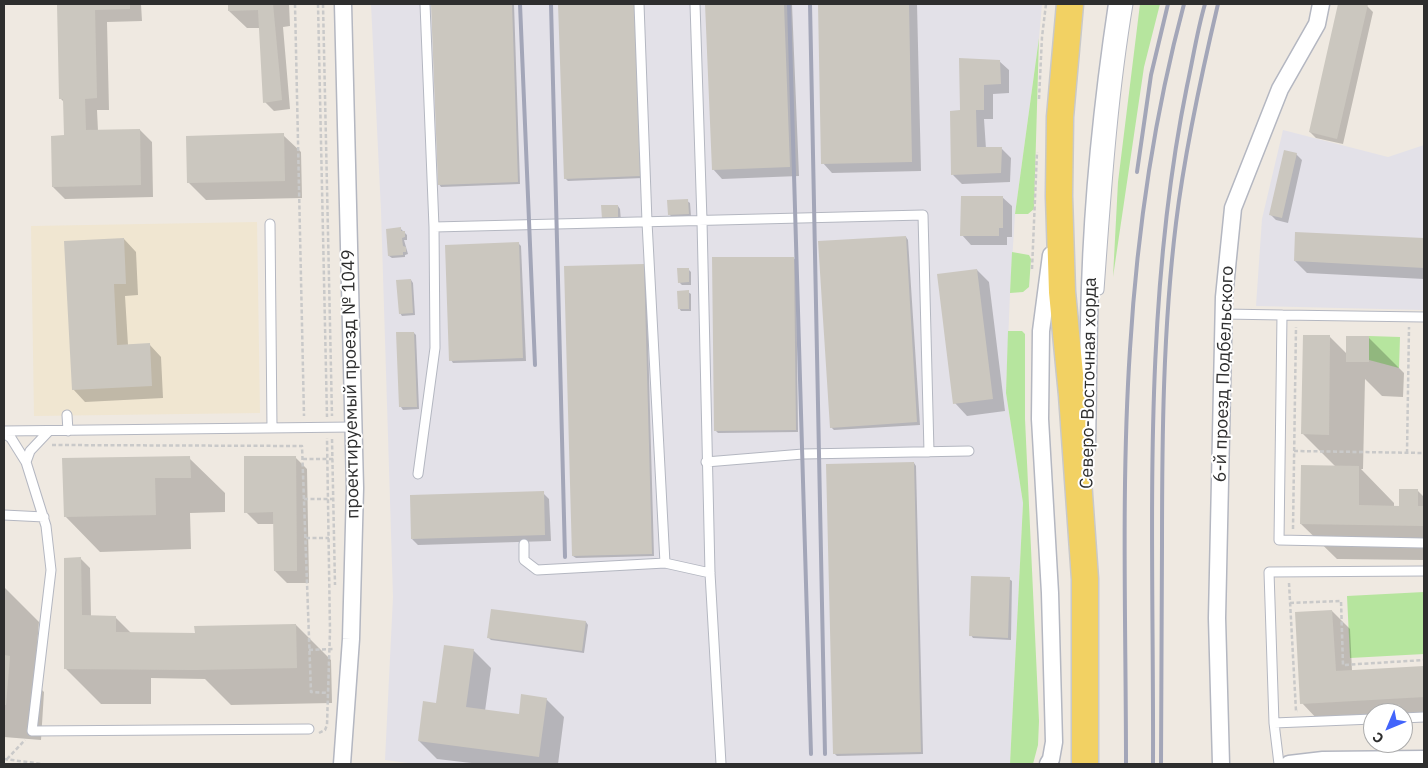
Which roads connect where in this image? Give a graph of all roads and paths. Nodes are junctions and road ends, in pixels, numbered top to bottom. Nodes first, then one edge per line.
1 (295, 4) edge
2 (318, 4) edge
3 (323, 4) edge
4 (343, 4) edge
5 (425, 4) edge
6 (639, 4) edge
7 (695, 4) edge
8 (1070, 4) edge
9 (1117, 4) edge
10 (1128, 4) edge
11 (1321, 4) edge
12 (1059, 196) junction
13 (702, 221) junction
14 (647, 222) junction
15 (270, 224) dead end
16 (434, 227) junction
17 (1099, 290) dead end
18 (1224, 314) junction
19 (1282, 315) junction
20 (1296, 315) junction
21 (1409, 317) junction
22 (1424, 317) edge
23 (67, 416) dead end
24 (304, 420) dead end
25 (330, 427) junction
26 (353, 427) junction
27 (272, 428) junction
28 (68, 431) junction
29 (4, 432) edge
30 (48, 432) junction
31 (48, 445) dead end
32 (969, 451) dead end
33 (1280, 451) junction
34 (1294, 451) junction
35 (929, 452) junction
36 (1407, 453) junction
37 (1424, 453) edge
38 (303, 459) junction
39 (328, 459) junction
40 (333, 459) junction
41 (26, 462) junction
42 (706, 462) junction
43 (418, 474) dead end
44 (304, 499) junction
45 (329, 499) junction
46 (334, 499) junction
47 (4, 515) edge
48 (44, 517) junction
49 (306, 538) junction
50 (329, 538) junction
51 (335, 538) junction
52 (1293, 540) junction
53 (1424, 543) edge
54 (524, 544) dead end
55 (665, 563) junction
56 (1424, 570) edge
57 (1289, 572) junction
58 (710, 573) junction
59 (335, 593) dead end
60 (1290, 603) junction
61 (336, 644) dead end
62 (309, 650) junction
63 (330, 650) junction
64 (1424, 660) edge
65 (328, 693) junction
66 (333, 693) dead end
67 (332, 702) dead end
68 (1306, 710) dead end
69 (1363, 719) edge
70 (1274, 723) junction
71 (331, 728) dead end
72 (32, 731) junction
73 (312, 731) joint
74 (5, 759) edge
75 (1424, 759) edge
76 (43, 764) edge
77 (342, 764) edge
78 (721, 764) edge
79 (1048, 764) edge
80 (1087, 764) edge
81 (1221, 764) edge
82 (1279, 764) edge
83 (1289, 764) edge

1 - 24 path
2 - 25 path
3 - 25 path
4 - 26 street, проектируемый проезд № 1049
5 - 16 lane
6 - 14 lane
7 - 13 lane
8 - 12 main road, Северо-Восточная хорда
9 - 80 street, Северо-Восточная хорда
10 - 17 lane
11 - 18 street, 6-й проезд Подбельского
12 - 79 street
12 - 80 main road, Северо-Восточная хорда
13 - 14 lane
13 - 35 lane
13 - 42 lane
14 - 16 lane
14 - 55 lane
15 - 27 lane
16 - 43 lane
18 - 19 lane
18 - 81 street, 6-й проезд Подбельского
19 - 20 lane
19 - 33 lane
20 - 21 lane
20 - 34 path
21 - 22 lane
21 - 36 path
23 - 28 lane
25 - 26 lane
25 - 27 lane
25 - 39 path
25 - 40 path
26 - 77 street, проектируемый проезд № 1049
27 - 28 lane
28 - 30 lane
29 - 30 lane
29 - 41 lane
30 - 41 lane
31 - 38 path
32 - 35 lane
33 - 34 path
33 - 52 lane
34 - 36 path
34 - 52 path
35 - 42 lane
36 - 37 path
38 - 39 path
38 - 44 path
39 - 40 path
39 - 45 path
40 - 46 path
41 - 48 lane
42 - 58 lane
44 - 45 path
44 - 49 path
45 - 46 path
45 - 50 path
46 - 51 path
47 - 48 lane
48 - 72 lane
49 - 50 path
49 - 62 path
50 - 51 path
50 - 63 path
51 - 59 path
52 - 53 lane
54 - 55 lane
55 - 58 lane
56 - 57 lane
57 - 60 path
57 - 70 lane
58 - 78 lane
60 - 64 path
60 - 68 path
61 - 63 path
62 - 63 path
62 - 65 path
63 - 65 path
65 - 66 path
65 - 73 path
67 - 71 path
69 - 70 lane
70 - 82 lane
72 - 73 lane
72 - 74 path
74 - 76 path
75 - 83 street

